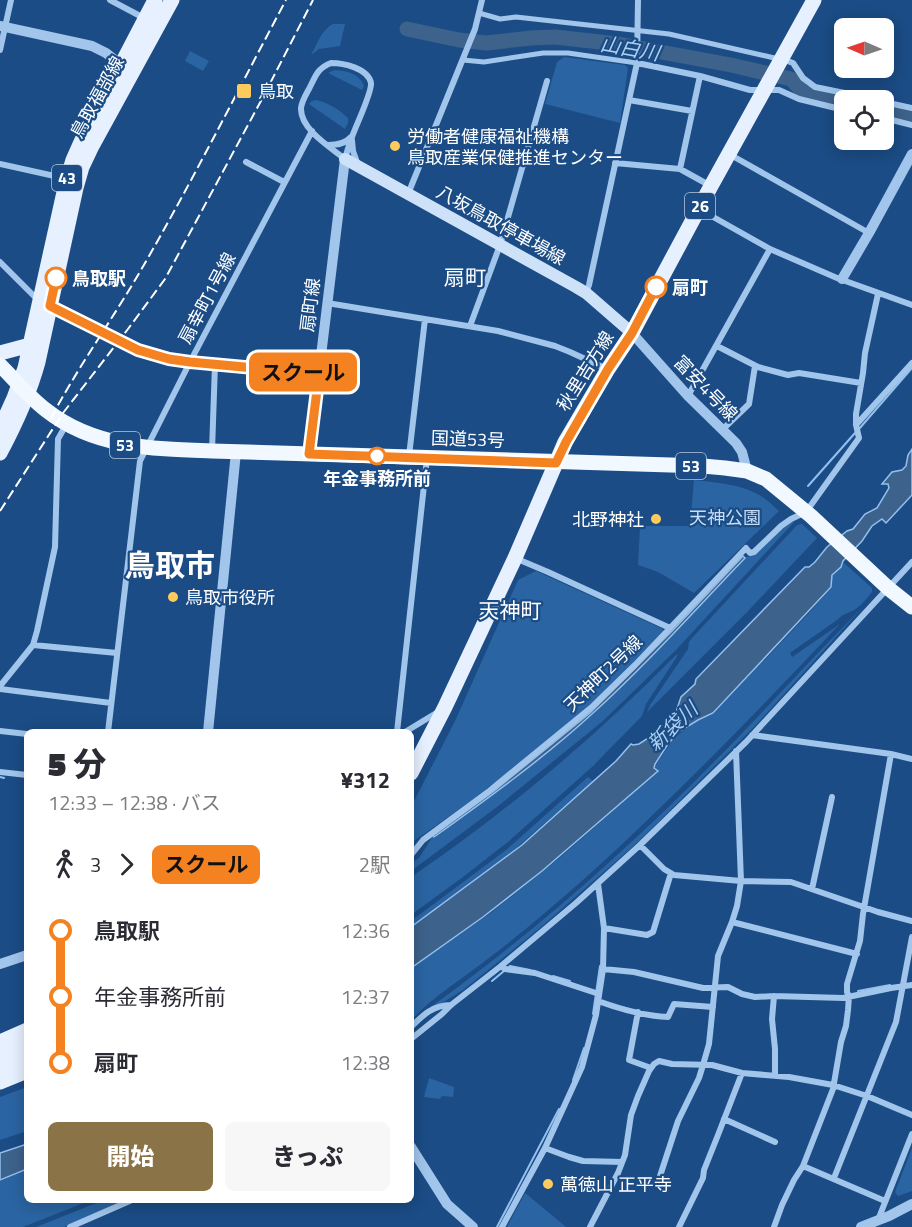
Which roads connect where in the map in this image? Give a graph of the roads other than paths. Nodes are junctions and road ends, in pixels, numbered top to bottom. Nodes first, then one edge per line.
1 (10, 0) edge
2 (110, 0) edge
3 (155, 0) edge
4 (172, 0) edge
5 (482, 0) edge
6 (638, 0) edge
7 (814, 0) edge
8 (479, 13) junction
9 (145, 19) junction
10 (2, 26) edge
11 (638, 30) junction
12 (0, 50) edge
13 (463, 60) junction
14 (637, 63) junction
15 (780, 63) junction
16 (126, 70) junction
17 (700, 76) junction
18 (547, 81) dead end
19 (768, 85) junction
20 (834, 91) edge
21 (629, 100) junction
22 (894, 104) edge
23 (834, 108) edge
24 (912, 108) edge
25 (692, 111) junction
26 (894, 120) edge
27 (912, 125) edge
28 (312, 131) junction
29 (352, 137) junction
30 (327, 145) junction
31 (729, 154) junction
32 (912, 154) edge
33 (345, 159) junction
34 (246, 162) dead end
35 (615, 163) junction
36 (0, 164) edge
37 (359, 168) junction
38 (680, 169) junction
39 (72, 180) junction
40 (284, 182) junction
41 (711, 186) junction
42 (408, 194) junction
43 (698, 209) junction
44 (869, 233) junction
45 (500, 245) junction
46 (770, 249) junction
47 (0, 262) edge
48 (842, 279) junction
49 (586, 293) junction
50 (878, 294) junction
51 (327, 303) junction
52 (45, 304) junction
53 (912, 305) edge
54 (425, 319) junction
55 (470, 326) junction
56 (632, 333) junction
57 (30, 345) junction
58 (717, 346) junction
59 (0, 353) edge
60 (190, 362) junction
61 (912, 363) edge
62 (215, 364) junction
63 (0, 365) edge
64 (755, 366) junction
65 (608, 369) junction
66 (319, 374) junction
67 (861, 383) junction
68 (24, 389) junction
69 (688, 396) junction
70 (67, 424) junction
71 (856, 425) junction
72 (0, 429) edge
73 (722, 430) junction
74 (146, 448) junction
75 (212, 451) junction
76 (236, 452) junction
77 (0, 453) edge
78 (309, 454) junction
79 (409, 457) junction
80 (427, 458) junction
81 (556, 463) junction
82 (747, 471) junction
83 (808, 514) junction
84 (515, 558) junction
85 (912, 562) edge
86 (888, 588) junction
87 (912, 607) edge
88 (670, 628) junction
89 (33, 645) junction
90 (117, 653) junction
91 (0, 688) edge
92 (111, 703) junction
93 (445, 707) junction
94 (108, 729) edge
95 (208, 729) edge
96 (397, 729) edge
97 (410, 729) edge
98 (0, 731) edge
99 (24, 734) edge
100 (752, 735) junction
101 (736, 752) junction
102 (891, 754) junction
103 (912, 759) edge
104 (414, 767) edge
105 (0, 772) edge
106 (24, 775) edge
107 (832, 797) dead end
108 (640, 844) junction
109 (414, 851) edge
110 (671, 873) junction
111 (741, 881) junction
112 (598, 884) junction
113 (812, 889) junction
114 (864, 906) junction
115 (912, 921) edge
116 (732, 922) junction
117 (604, 928) junction
118 (912, 937) edge
119 (857, 954) junction
120 (24, 956) edge
121 (0, 964) edge
122 (501, 966) junction
123 (603, 969) junction
124 (912, 986) edge
125 (714, 987) junction
126 (902, 987) junction
127 (774, 996) junction
128 (849, 996) junction
129 (599, 997) junction
130 (451, 1005) junction
131 (713, 1007) junction
132 (638, 1012) junction
133 (414, 1024) edge
134 (24, 1031) edge
135 (414, 1037) edge
136 (0, 1042) edge
137 (24, 1045) edge
138 (0, 1055) edge
139 (24, 1057) edge
140 (703, 1065) junction
141 (0, 1068) edge
142 (651, 1068) junction
143 (24, 1072) edge
144 (742, 1073) junction
145 (775, 1075) junction
146 (0, 1082) edge
147 (833, 1085) junction
148 (867, 1096) junction
149 (912, 1115) edge
150 (724, 1119) junction
151 (912, 1134) edge
152 (775, 1142) dead end
153 (545, 1148) junction
154 (414, 1152) edge
155 (622, 1162) junction
156 (803, 1166) junction
157 (660, 1176) dead end
158 (834, 1178) junction
159 (885, 1202) junction
160 (125, 1203) edge
161 (912, 1204) edge
162 (878, 1221) junction
163 (70, 1227) edge
164 (473, 1227) edge
165 (502, 1227) edge
166 (590, 1227) edge
167 (679, 1227) edge
168 (774, 1227) edge
169 (861, 1227) edge

1 - 10 street
2 - 9 street
3 - 9 main road, 鳥取福部線 / 43
4 - 16 main road, 鳥取福部線 / 43
5 - 8 street
6 - 11 street
7 - 15 main road, 秋里吉方線 / 26
8 - 11 street
8 - 13 street
9 - 16 main road, 鳥取福部線 / 43
10 - 12 street
10 - 16 street
11 - 14 street
11 - 15 street
13 - 14 street
13 - 42 street
14 - 17 street
14 - 21 street
15 - 19 main road, 秋里吉方線 / 26
15 - 20 street
16 - 39 main road, 鳥取福部線 / 43
17 - 19 street
17 - 25 street
18 - 45 street
19 - 23 street
19 - 31 main road, 秋里吉方線 / 26
21 - 25 street
21 - 35 street
22 - 24 street
25 - 38 street
26 - 27 street
28 - 29 street, 扇町線
28 - 30 street, 扇町線
28 - 40 street, 扇幸町1号線
29 - 30 street
29 - 33 street, 扇町線
29 - 37 street
30 - 33 street, 扇町線
31 - 41 main road, 秋里吉方線 / 26
31 - 44 street
32 - 44 street
33 - 37 main road, 八坂鳥取停車場線
33 - 51 street, 扇町線
34 - 40 street
35 - 38 street
35 - 49 street
36 - 39 street
37 - 42 main road, 八坂鳥取停車場線
38 - 41 street
39 - 52 main road, 鳥取福部線 / 43
40 - 60 street, 扇幸町1号線
41 - 43 main road, 秋里吉方線 / 26
42 - 45 main road, 八坂鳥取停車場線
43 - 46 street
43 - 56 main road, 秋里吉方線 / 26
44 - 48 street
45 - 49 main road, 八坂鳥取停車場線
45 - 55 street
46 - 48 street
46 - 58 street
47 - 52 street
48 - 50 street
49 - 56 main road, 八坂鳥取停車場線
50 - 53 street
50 - 67 street
51 - 54 street
51 - 66 street, 扇町線
52 - 57 main road, 鳥取福部線 / 43
52 - 60 street
52 - 68 main road, 鳥取福部線 / 43
54 - 55 street
54 - 79 street
55 - 65 street
56 - 65 main road, 秋里吉方線 / 26
56 - 69 street, 富安4号線
57 - 59 main road
57 - 68 main road, 鳥取福部線 / 43
58 - 64 street
58 - 69 street
60 - 62 street
60 - 74 street, 扇幸町1号線
61 - 71 street
62 - 66 street
62 - 75 street
63 - 68 highway, 国道53号 / 53
64 - 67 street
64 - 73 street
65 - 81 main road, 秋里吉方線 / 26
66 - 78 street, 扇町線
67 - 71 street
68 - 70 highway, 国道53号 / 53
68 - 72 main road
68 - 77 main road
69 - 73 street, 富安4号線
70 - 74 highway, 国道53号 / 53
70 - 89 street
71 - 83 street
73 - 82 street, 富安4号線
74 - 75 highway, 国道53号 / 53
74 - 90 street, 扇幸町1号線
75 - 76 highway, 国道53号 / 53
76 - 78 highway, 国道53号 / 53
76 - 95 street
78 - 79 highway, 国道53号 / 53
79 - 80 highway, 国道53号 / 53
80 - 81 highway, 国道53号 / 53
80 - 96 street
81 - 82 highway, 国道53号 / 53
81 - 84 main road, 秋里吉方線 / 26
82 - 83 highway, 国道53号 / 53
83 - 86 highway, 国道53号 / 53
83 - 88 street, 天神町2号線
84 - 88 street
84 - 93 main road, 秋里吉方線 / 26
85 - 86 street
86 - 87 highway, 国道53号 / 53
86 - 100 street
88 - 109 street, 天神町2号線
89 - 90 street
89 - 91 street
90 - 92 street, 扇幸町1号線
91 - 92 street
92 - 94 street, 扇幸町1号線
93 - 97 street
93 - 104 main road, 秋里吉方線 / 26
98 - 99 street
100 - 101 street
100 - 102 street
101 - 108 street
101 - 111 street
102 - 103 street
102 - 114 street
105 - 106 street
107 - 113 street
108 - 110 street
108 - 112 street
110 - 111 street
110 - 117 street
111 - 113 street
111 - 116 street
112 - 117 street
112 - 122 street
113 - 114 street
114 - 115 street
114 - 119 street
116 - 119 street
116 - 125 street
117 - 123 street
118 - 126 street
119 - 128 street
120 - 121 street
122 - 129 street
122 - 130 street
123 - 125 street
123 - 129 street
124 - 126 street
125 - 127 street
125 - 131 street
126 - 128 street
126 - 148 street
127 - 128 street
127 - 145 street
128 - 147 street
129 - 132 street
129 - 153 street
130 - 133 street
130 - 135 street
131 - 132 street
131 - 140 street
132 - 142 street
134 - 136 main road
137 - 138 main road
139 - 141 main road
140 - 142 street
140 - 144 street
140 - 157 street
142 - 155 street
143 - 146 main road
144 - 145 street
144 - 150 street
145 - 147 street
147 - 148 street
147 - 156 street
148 - 149 street
148 - 158 street
150 - 152 street
150 - 167 street
151 - 159 street
153 - 155 street
153 - 165 street
154 - 164 street
155 - 166 street
156 - 158 street
156 - 168 street
158 - 159 street
159 - 162 street
160 - 163 street
161 - 162 street
162 - 169 street

